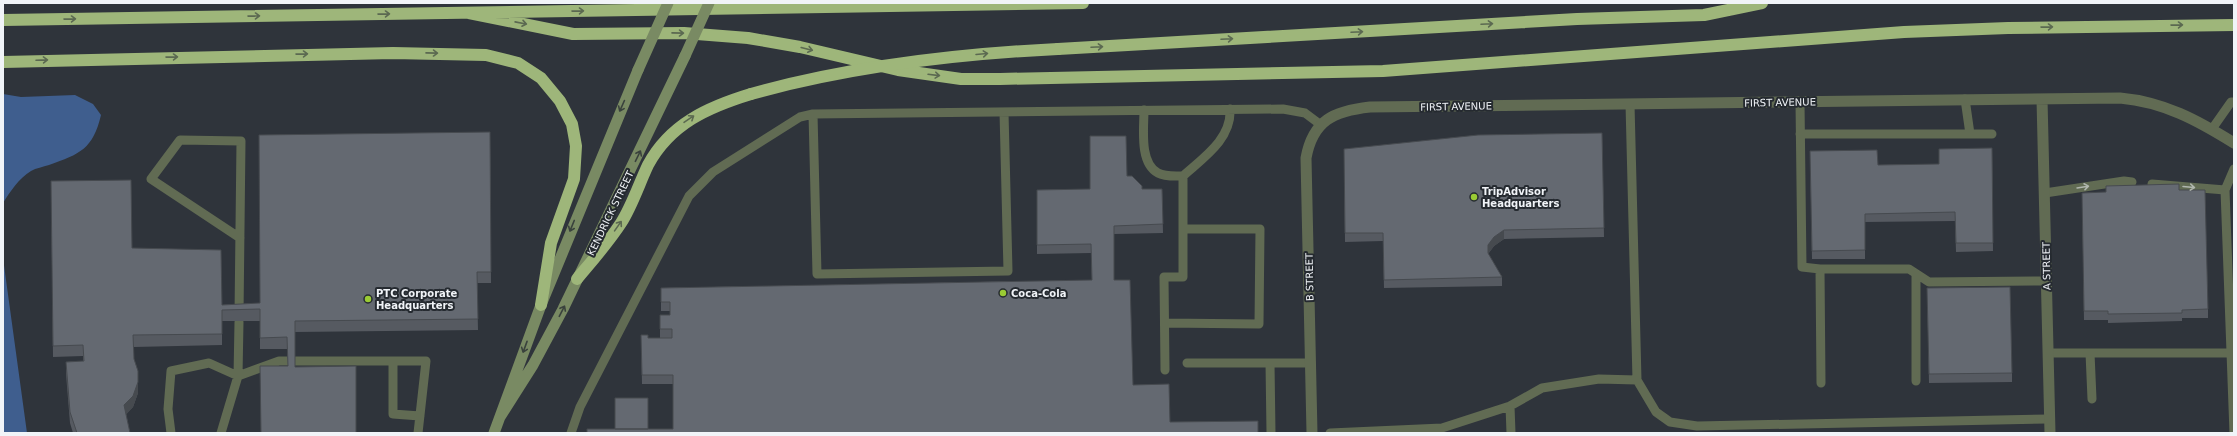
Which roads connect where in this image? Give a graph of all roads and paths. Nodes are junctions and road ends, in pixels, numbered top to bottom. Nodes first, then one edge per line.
1 (668, 3) edge
2 (709, 3) edge
3 (1083, 3) edge
4 (1762, 3) edge
5 (469, 13) junction
6 (3, 20) edge
7 (2234, 25) edge
8 (3, 62) edge
9 (2042, 98) junction
10 (1965, 100) junction
11 (1800, 102) junction
12 (2234, 102) edge
13 (1630, 104) junction
14 (1230, 109) junction
15 (1144, 110) junction
16 (1004, 112) junction
17 (813, 114) junction
18 (1321, 124) junction
19 (2212, 129) junction
20 (1800, 134) junction
21 (1970, 134) junction
22 (1992, 134) dead end
23 (2234, 143) edge
24 (2234, 169) edge
25 (1183, 176) junction
26 (2132, 182) dead end
27 (2152, 184) edge
28 (2226, 190) junction
29 (2045, 193) junction
30 (1184, 229) junction
31 (240, 238) junction
32 (1820, 269) junction
33 (1916, 274) junction
34 (577, 279) junction
35 (2046, 281) junction
36 (541, 305) junction
37 (1165, 323) junction
38 (2090, 353) junction
39 (2231, 353) junction
40 (2048, 354) junction
41 (394, 361) junction
42 (1187, 363) dead end
43 (1270, 363) junction
44 (1311, 363) junction
45 (1165, 370) dead end
46 (238, 376) junction
47 (1637, 380) junction
48 (1916, 381) dead end
49 (1821, 383) dead end
50 (2092, 399) dead end
51 (1510, 406) junction
52 (420, 416) junction
53 (500, 417) junction
54 (2049, 419) junction
55 (171, 433) edge
56 (222, 433) edge
57 (418, 433) edge
58 (494, 433) edge
59 (571, 433) edge
60 (1271, 433) edge
61 (1312, 433) edge
62 (1330, 433) edge
63 (1512, 433) edge
64 (2050, 433) edge
65 (2234, 433) edge

1 -> 36 main road, KENDRICK STREET, bridge
34 -> 2 main road, KENDRICK STREET, bridge
5 -> 3 highway
34 -> 4 highway, bridge
6 -> 5 highway
5 -> 7 highway
8 -> 36 highway
9 - 10 street, FIRST AVENUE
9 - 19 street, FIRST AVENUE
9 - 29 street, A STREET
10 - 11 street, FIRST AVENUE
10 - 21 lane
11 - 13 street, FIRST AVENUE
11 - 20 lane
12 - 19 lane
13 - 18 street, FIRST AVENUE
13 - 47 lane
14 - 15 lane
14 - 18 lane
14 - 25 lane
15 - 16 lane
15 - 25 lane
16 - 17 lane
16 - 17 lane
17 - 59 lane
18 - 44 street, B STREET
19 - 23 street, FIRST AVENUE
20 - 21 lane
20 - 32 lane
21 - 22 lane
24 - 28 lane
25 - 30 lane
29 -> 26 lane
27 -> 28 lane
28 - 39 lane
29 - 35 street, A STREET
30 - 37 lane
30 - 37 lane
31 - 31 lane
31 - 46 lane
32 - 33 lane
32 - 49 lane
33 - 35 lane
33 - 48 lane
53 -> 34 main road, KENDRICK STREET
35 - 40 street, A STREET
36 -> 53 main road, KENDRICK STREET
37 - 45 lane
38 - 39 lane
38 - 40 lane
38 - 50 lane
39 - 65 lane
40 - 54 street, A STREET
41 - 46 lane
41 - 52 lane
41 - 52 lane
42 - 43 lane
43 - 44 lane
43 - 60 lane
44 - 61 street, B STREET
46 - 55 lane
46 - 56 lane
47 - 51 lane
47 - 54 lane
51 - 62 lane
51 - 63 lane
52 - 57 lane
53 - 58 main road, KENDRICK STREET
54 - 64 street, A STREET

